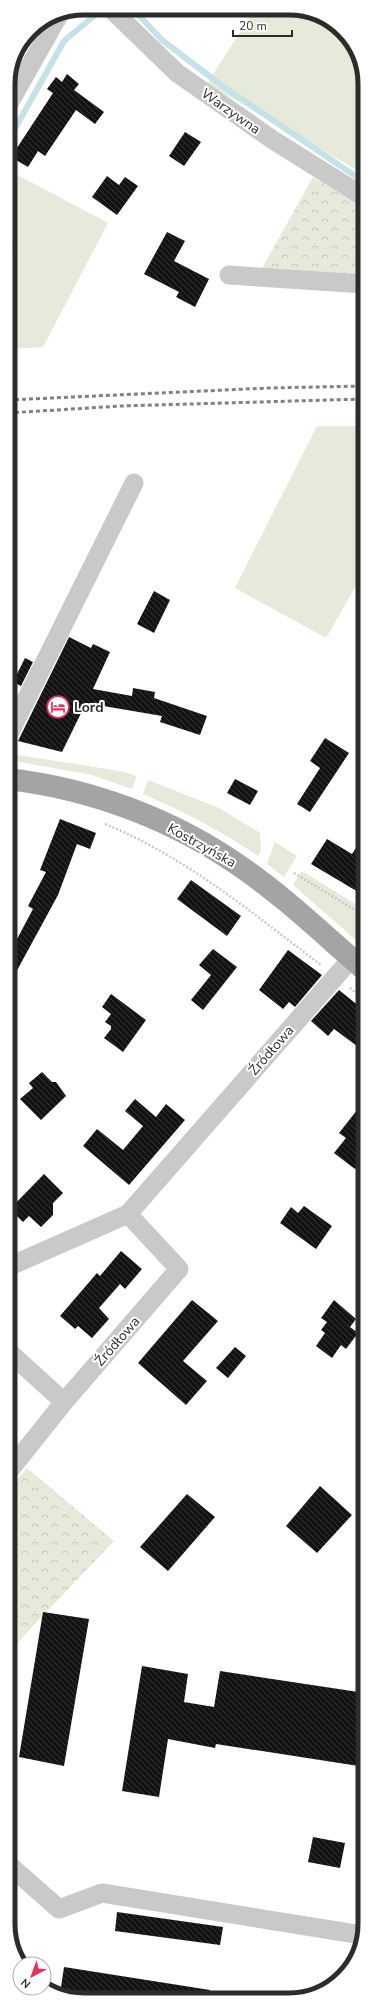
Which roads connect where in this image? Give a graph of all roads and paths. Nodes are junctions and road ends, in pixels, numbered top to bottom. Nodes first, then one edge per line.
1 (117, 15) edge
2 (55, 22) edge
3 (15, 93) edge
4 (358, 193) edge
5 (229, 275) dead end
6 (358, 284) edge
7 (134, 483) dead end
8 (15, 722) edge
9 (15, 780) edge
10 (104, 823) dead end
11 (294, 873) dead end
12 (358, 912) edge
13 (358, 964) edge
14 (336, 976) junction
15 (358, 995) edge
16 (128, 1214) junction
17 (15, 1264) edge
18 (15, 1358) edge
19 (64, 1402) junction
20 (15, 1462) edge
21 (15, 1869) edge
22 (357, 1934) edge

1 - 4 street, Warzywna
2 - 3 street
5 - 6 street
7 - 8 street
9 - 13 main road, Kostrzyńska
10 - 14 path
11 - 12 path
13 - 14 street, Źródłowa
14 - 15 path
14 - 16 street, Źródłowa
16 - 17 street, Źródłowa
16 - 19 street, Źródłowa
18 - 19 street
19 - 20 street, Źródłowa
21 - 22 street

